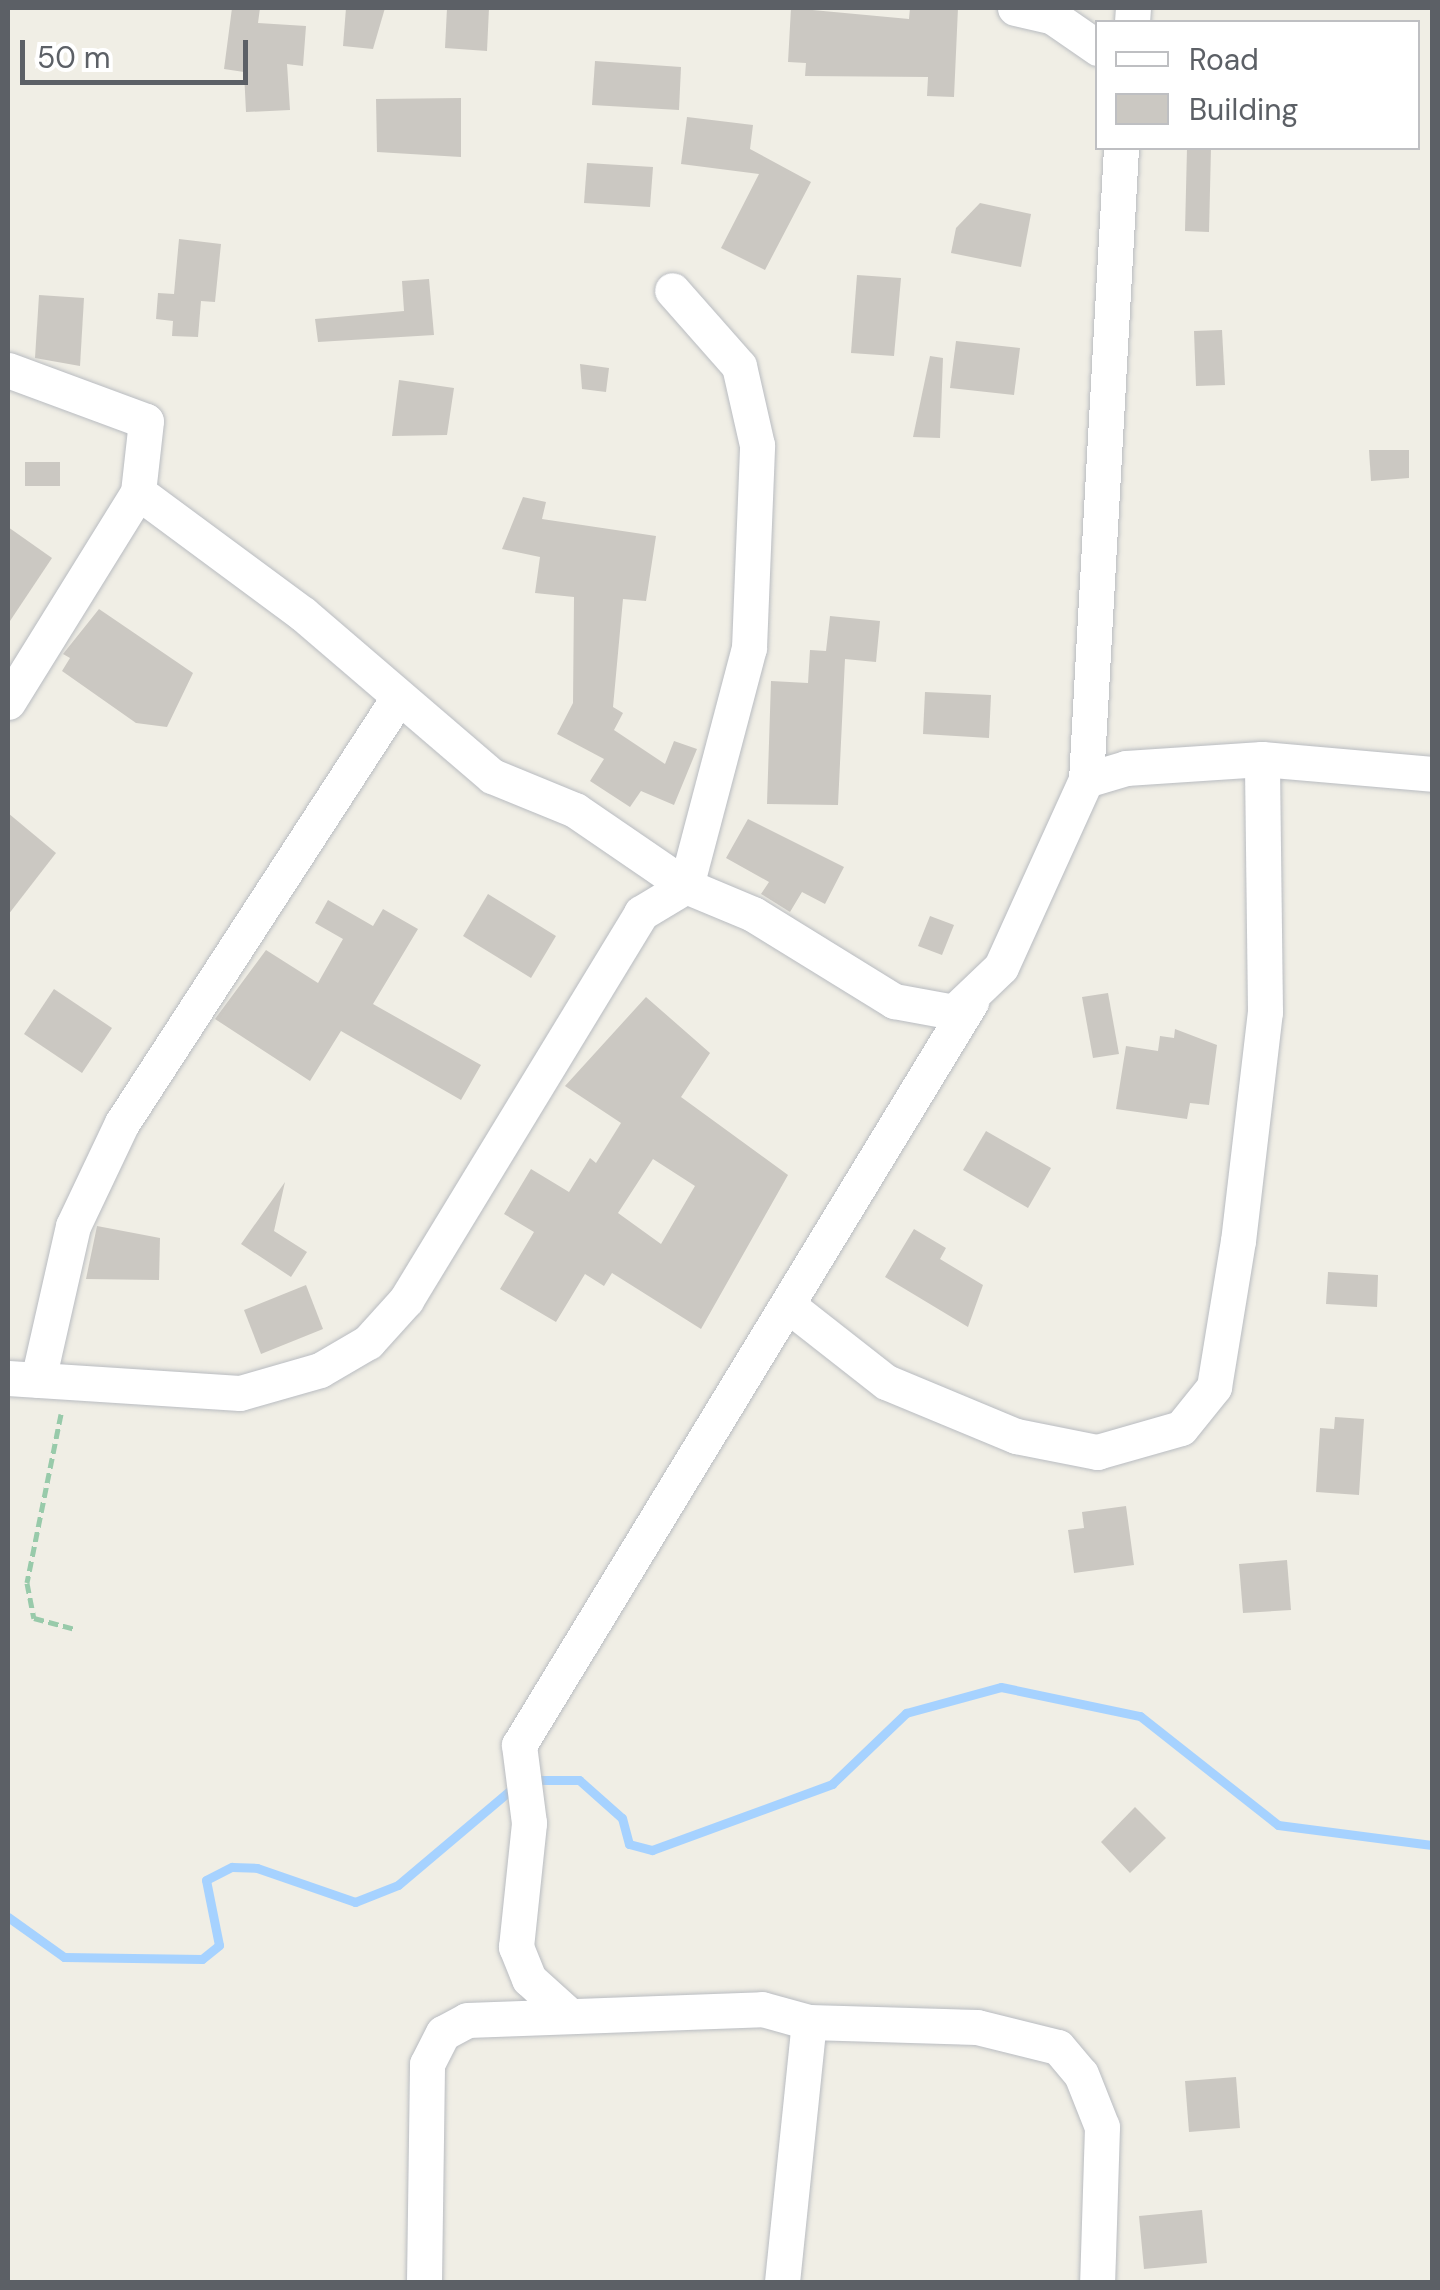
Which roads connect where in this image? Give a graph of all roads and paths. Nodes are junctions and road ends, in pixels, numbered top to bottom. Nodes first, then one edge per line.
1 (1015, 8) edge
2 (1095, 46) edge
3 (1121, 150) edge
4 (672, 290) dead end
5 (8, 370) edge
6 (138, 492) junction
7 (8, 702) edge
8 (396, 702) junction
9 (1262, 759) junction
10 (1432, 774) edge
11 (1086, 780) junction
12 (686, 886) junction
13 (971, 1002) junction
14 (789, 1306) junction
15 (36, 1380) edge
16 (76, 1629) dead end
17 (570, 2016) junction
18 (809, 2022) junction
19 (424, 2282) edge
20 (782, 2282) edge
21 (1097, 2282) edge

1 - 2 street
3 - 11 street
4 - 12 street
5 - 6 street
6 - 7 street
6 - 8 street
8 - 12 street
8 - 15 street
9 - 10 street
9 - 11 street
9 - 14 street
11 - 13 street
12 - 13 street
12 - 15 street
13 - 14 street
14 - 17 street
15 - 16 path
17 - 18 street
17 - 19 street
18 - 20 street
18 - 21 street

